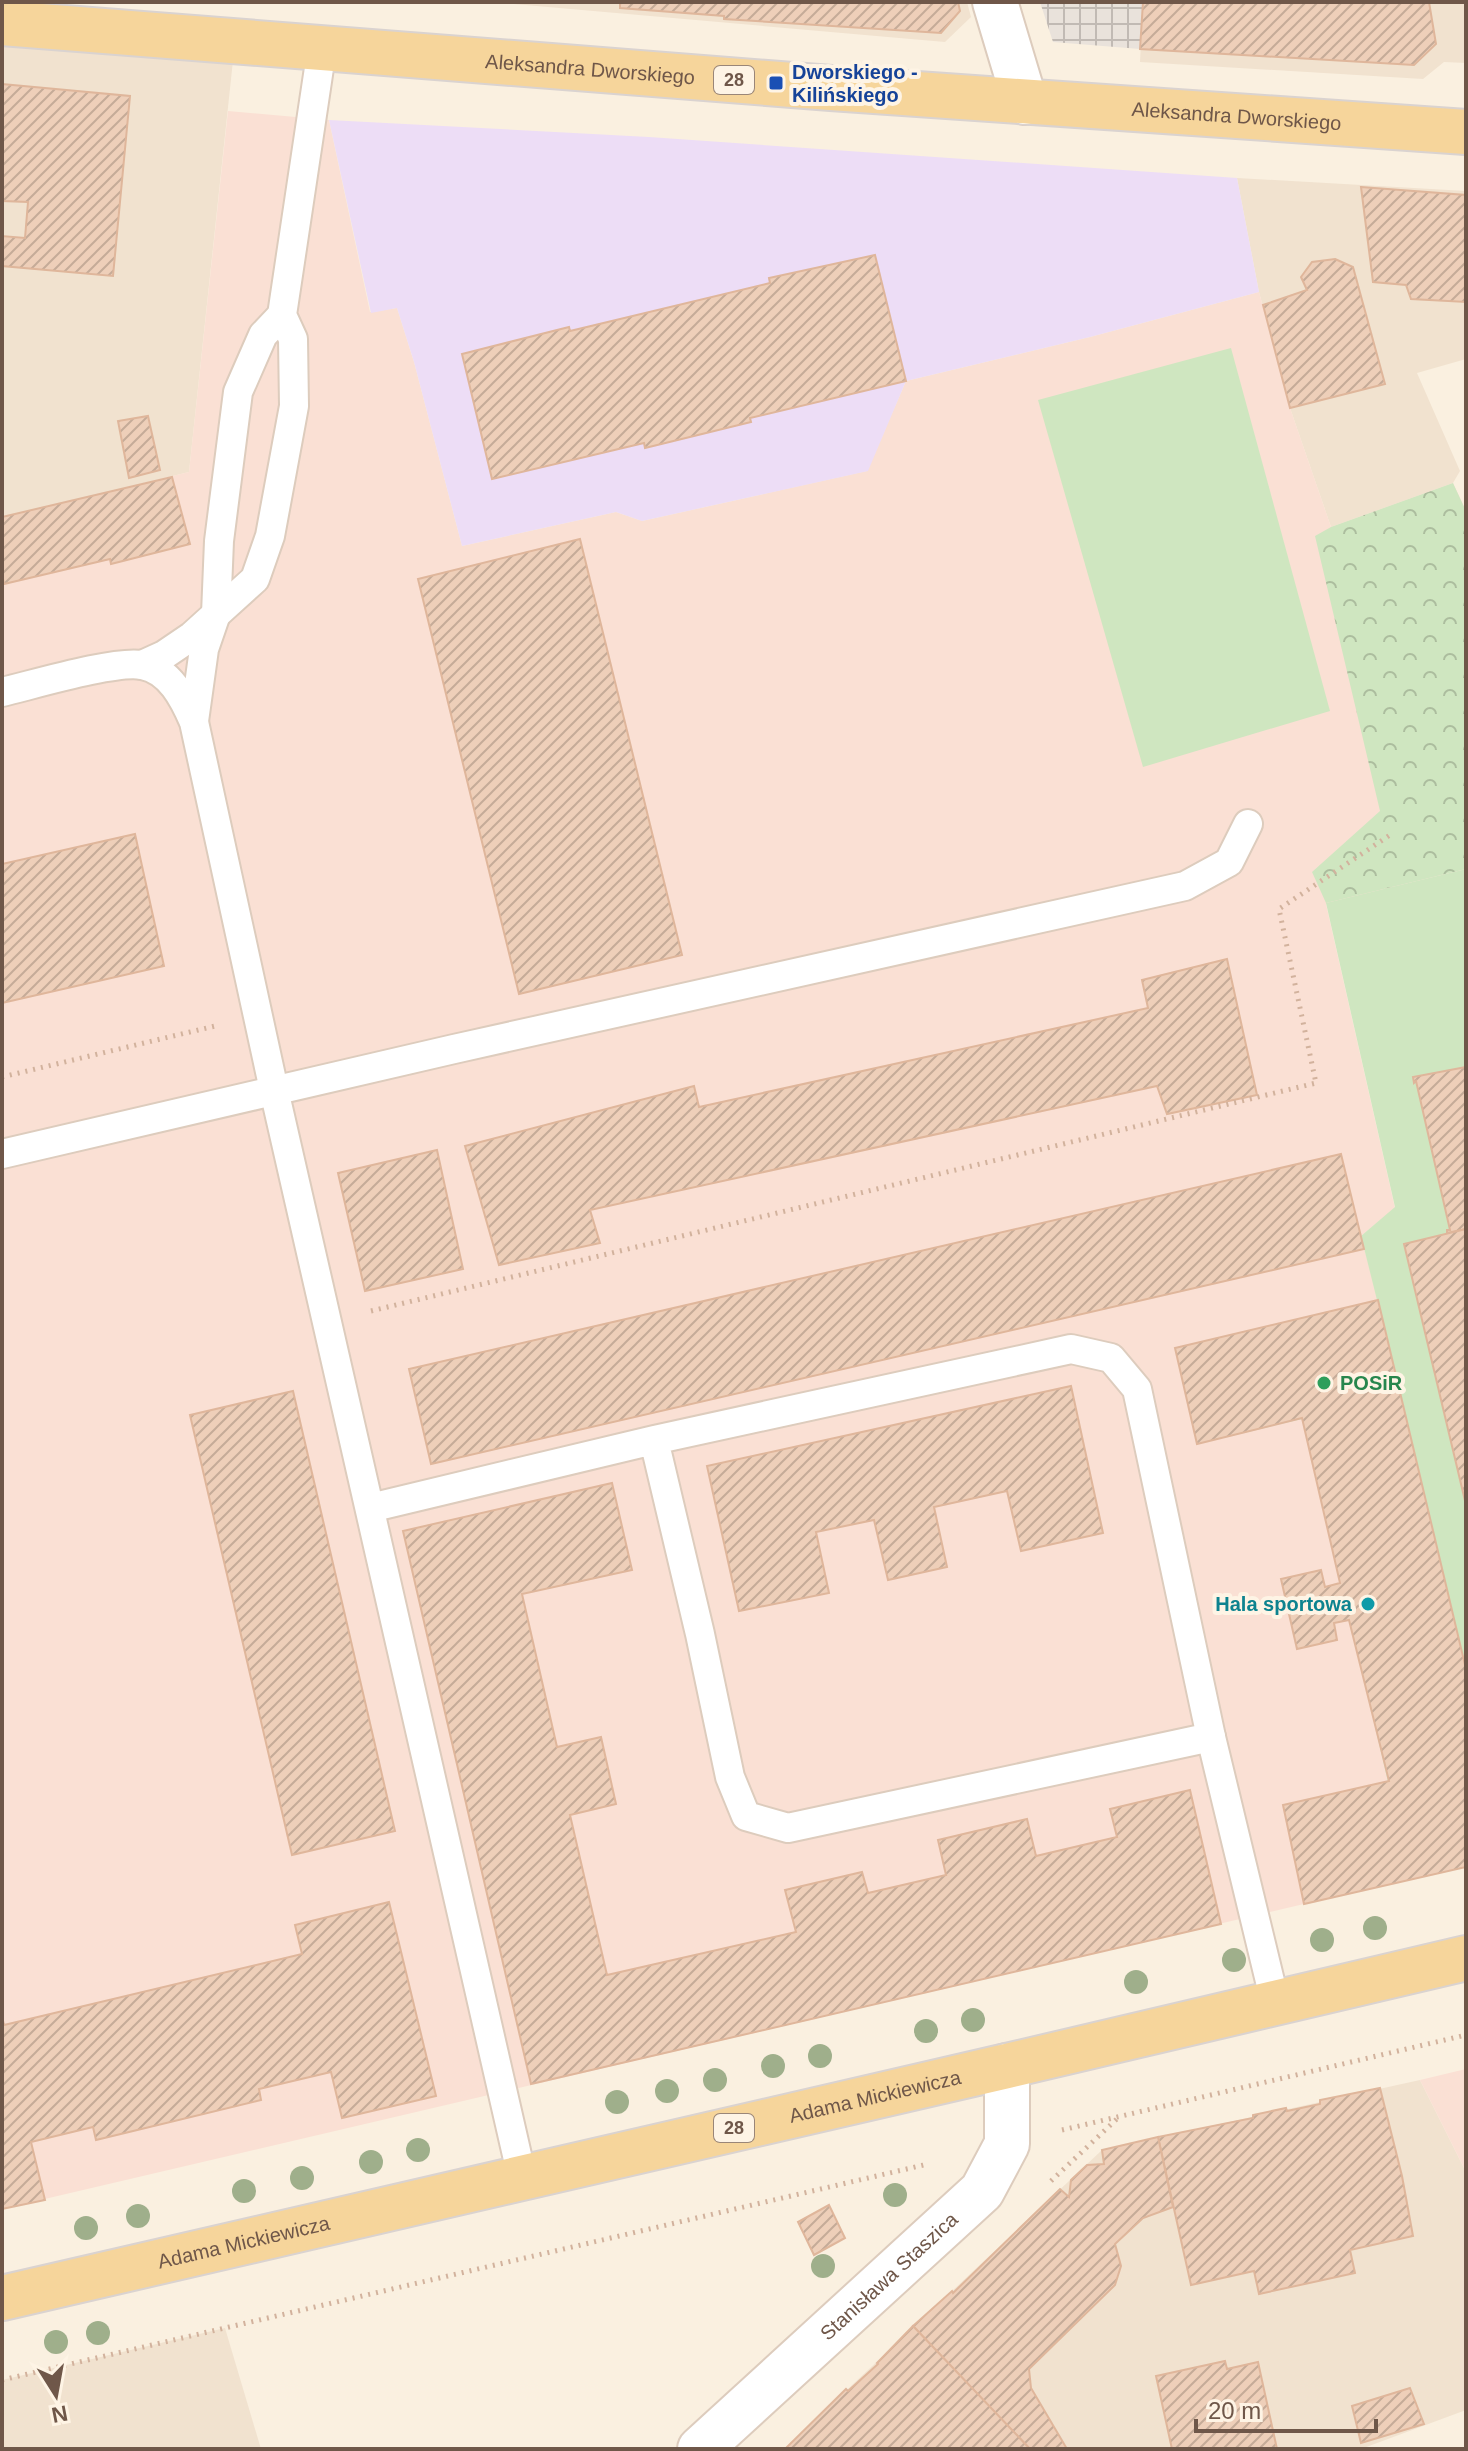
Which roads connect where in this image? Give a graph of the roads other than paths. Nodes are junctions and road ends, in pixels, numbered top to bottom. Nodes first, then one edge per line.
1 (995, 2) edge
2 (2, 23) edge
3 (322, 48) junction
4 (1025, 102) junction
5 (1466, 132) edge
6 (282, 315) junction
7 (216, 614) junction
8 (142, 665) junction
9 (2, 692) edge
10 (194, 722) junction
11 (1248, 824) dead end
12 (274, 1090) junction
13 (2, 1154) edge
14 (654, 1440) junction
15 (370, 1508) junction
16 (1211, 1737) junction
17 (1466, 1958) edge
18 (1275, 2002) junction
19 (1007, 2066) junction
20 (522, 2177) junction
21 (2, 2298) edge
22 (700, 2449) edge

1 - 4 street
2 - 3 main road, Aleksandra Dworskiego / 28
3 - 4 main road, Aleksandra Dworskiego / 28
3 - 6 lane
4 - 5 main road, Aleksandra Dworskiego / 28
6 - 7 lane
6 - 7 lane
7 - 8 lane
7 - 10 lane
8 - 9 lane
8 - 10 lane
10 - 12 lane
11 - 12 lane
12 - 13 lane
12 - 15 lane
14 - 15 lane
14 - 16 lane
14 - 16 lane
15 - 20 lane
16 - 18 lane
17 - 18 main road, Adama Mickiewicza / 28
18 - 19 main road, Adama Mickiewicza / 28
19 - 20 main road, Adama Mickiewicza / 28
19 - 22 street, Stanisława Staszica
20 - 21 main road, Adama Mickiewicza / 28

